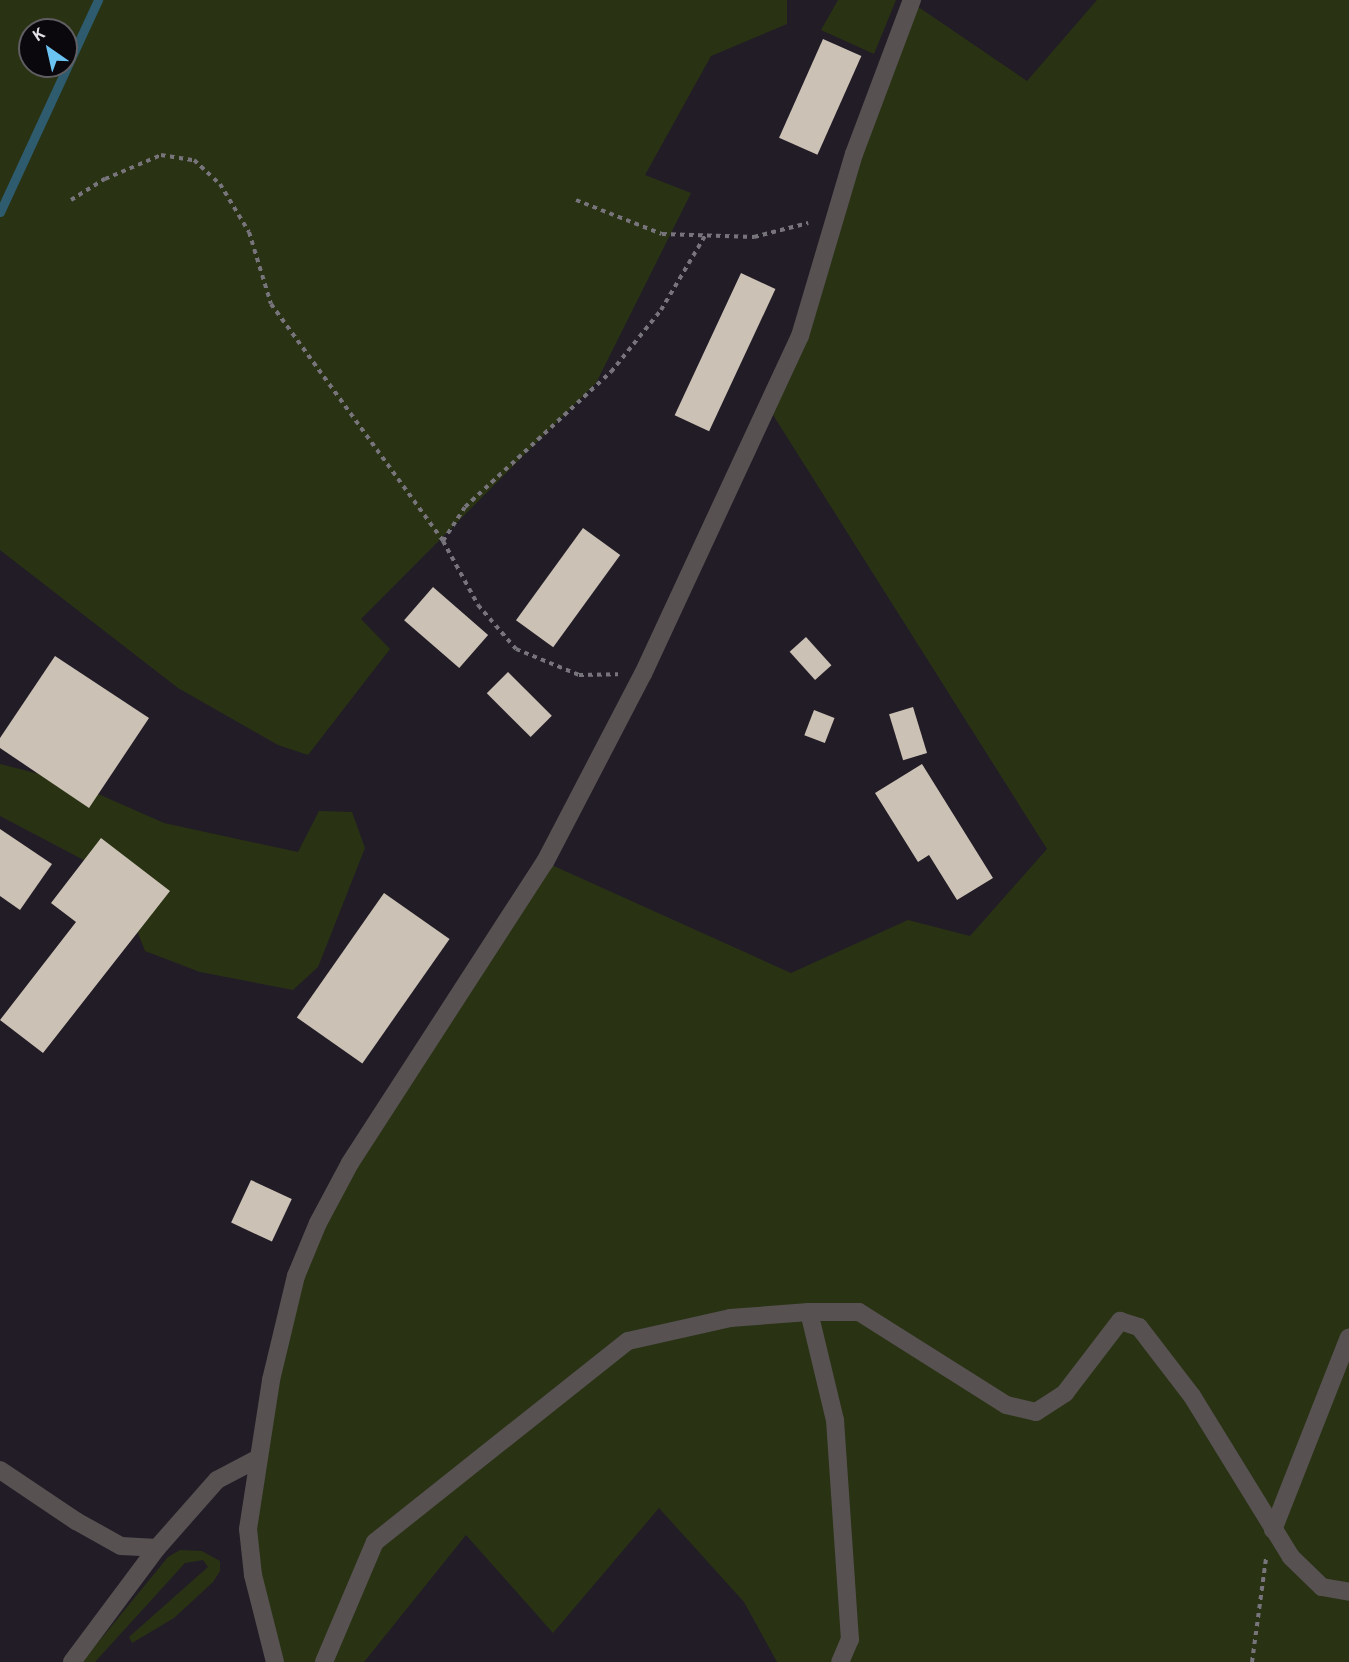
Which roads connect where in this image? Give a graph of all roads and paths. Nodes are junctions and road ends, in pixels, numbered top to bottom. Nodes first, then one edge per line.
1 (912, 0) edge
2 (843, 193) junction
3 (71, 200) dead end
4 (576, 201) dead end
5 (705, 236) junction
6 (443, 541) junction
7 (643, 674) junction
8 (809, 1312) junction
9 (1349, 1337) edge
10 (257, 1459) junction
11 (0, 1470) edge
12 (1273, 1530) junction
13 (157, 1548) junction
14 (1349, 1592) edge
15 (850, 1639) junction
16 (72, 1662) edge
17 (275, 1662) edge
18 (324, 1662) edge
19 (840, 1662) edge
20 (856, 1662) edge
21 (1252, 1662) edge

1 - 2 street
2 - 5 path
2 - 7 street
3 - 6 path
4 - 5 path
5 - 6 path
6 - 7 path
7 - 10 street
8 - 12 street
8 - 15 street
8 - 18 street
9 - 12 street
10 - 13 street
10 - 17 street
11 - 13 street
12 - 14 street
12 - 21 path
13 - 16 street
15 - 19 street
15 - 20 street

